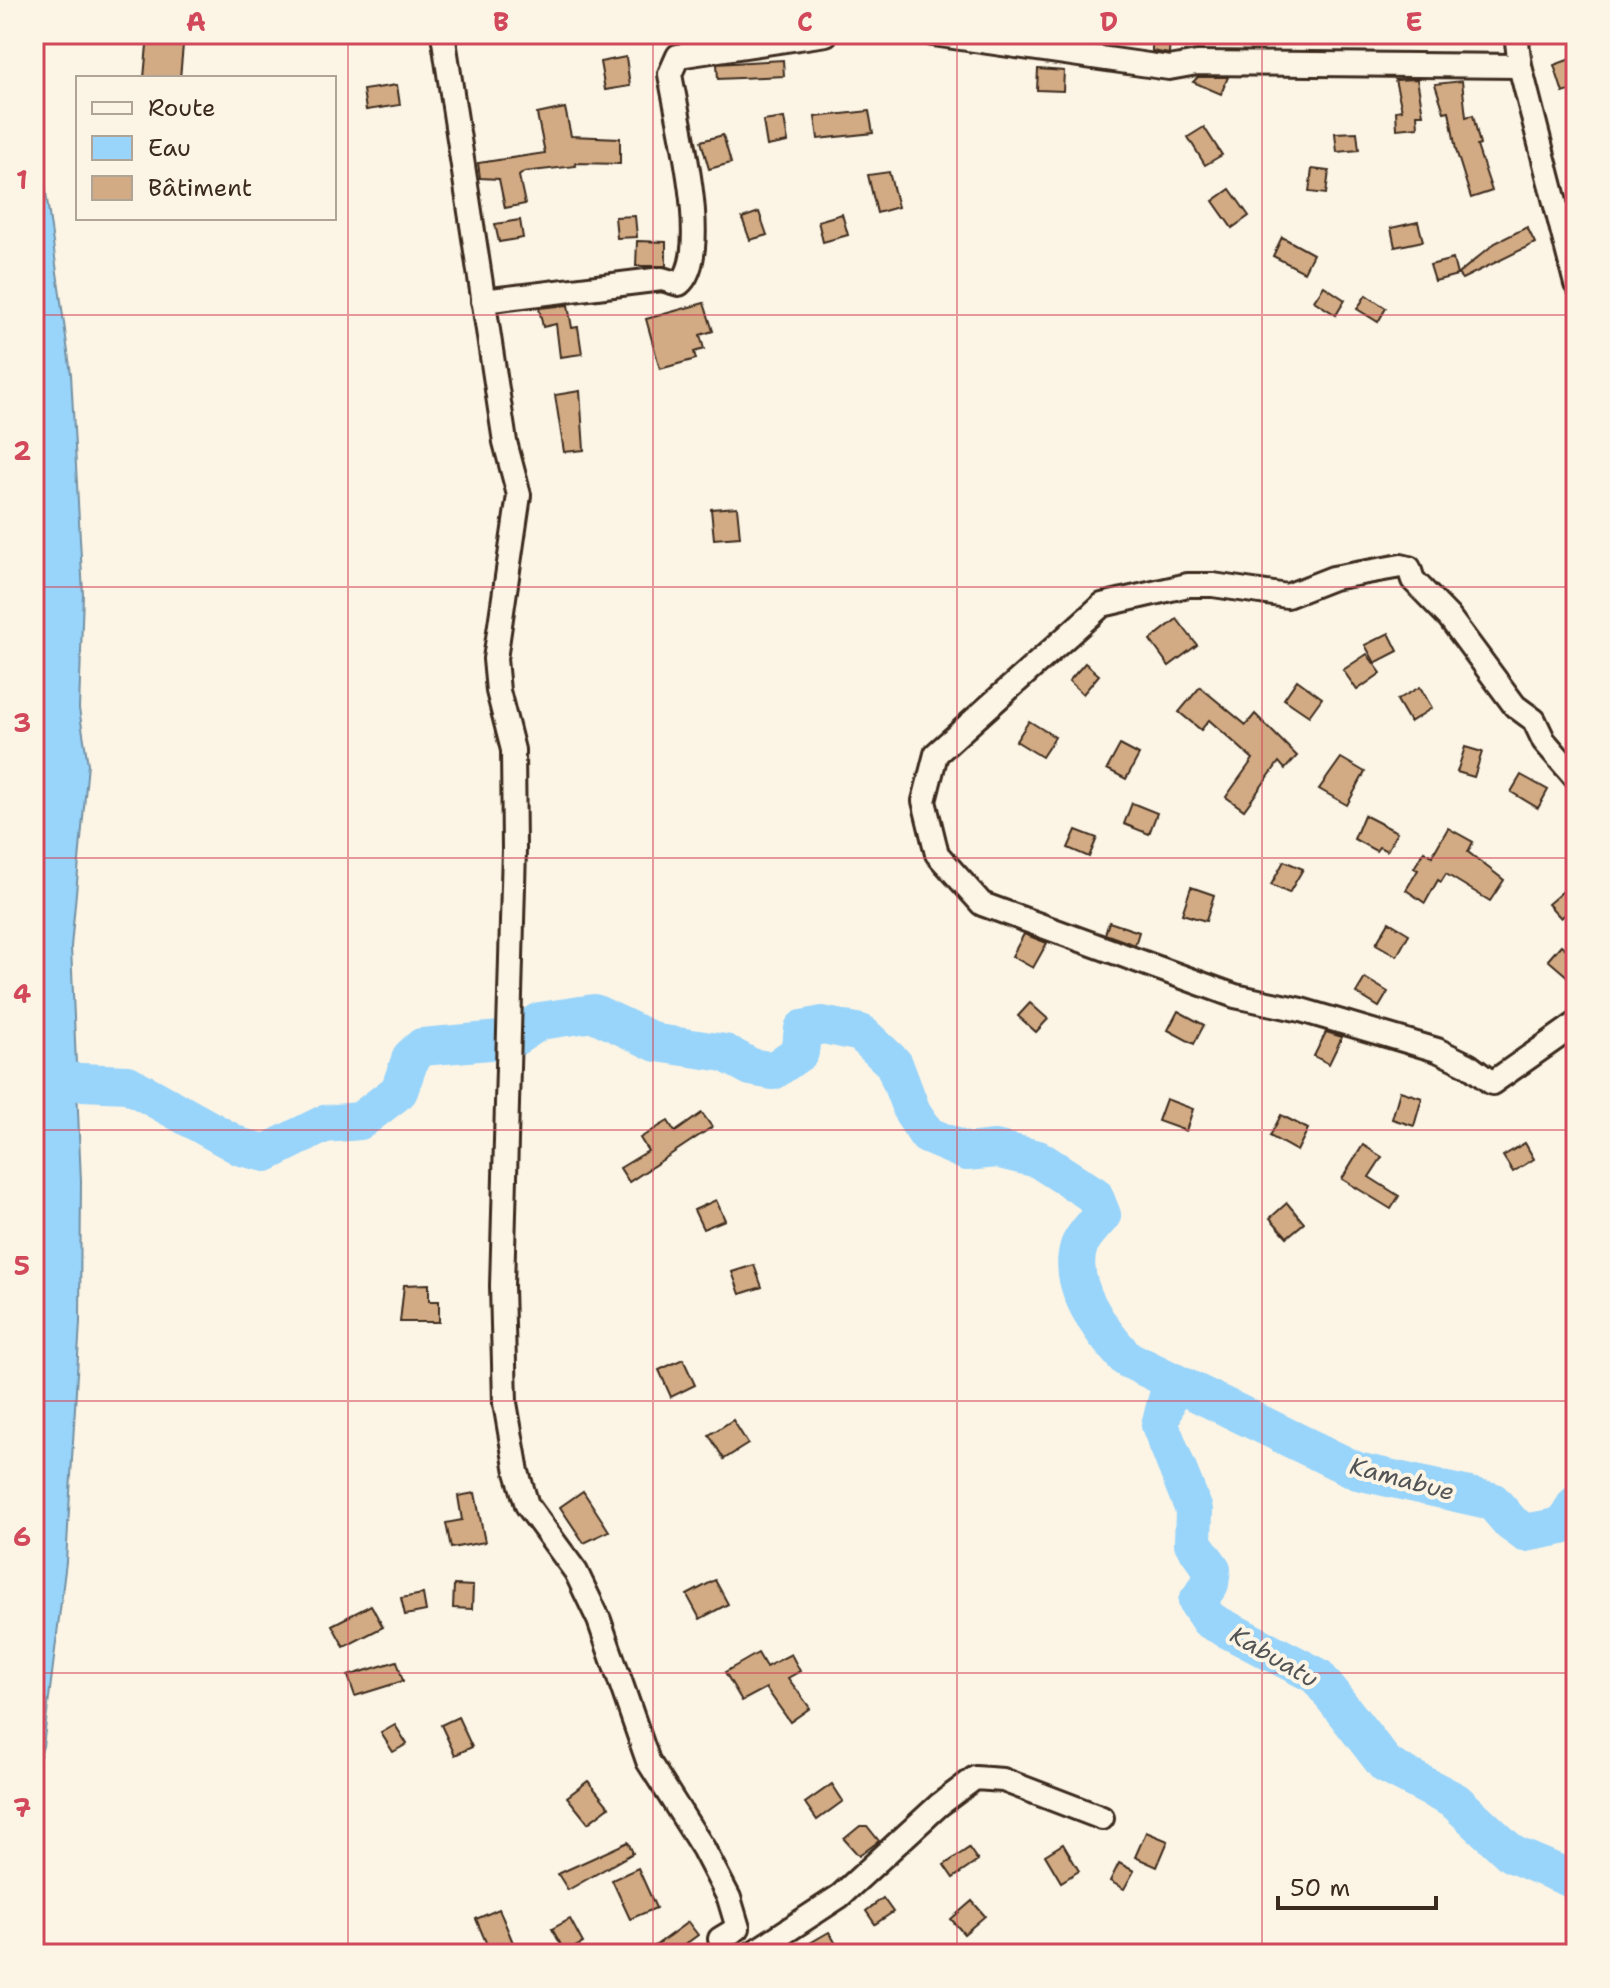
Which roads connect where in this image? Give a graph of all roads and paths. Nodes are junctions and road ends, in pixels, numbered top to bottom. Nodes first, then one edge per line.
1 (443, 34) edge
2 (826, 34) edge
3 (933, 34) edge
4 (1516, 34) edge
5 (1520, 66) junction
6 (1576, 284) edge
7 (483, 301) junction
8 (1576, 778) edge
9 (1576, 1024) edge
10 (1102, 1818) dead end
11 (720, 1946) edge
12 (753, 1954) edge

1 - 7 street
2 - 7 street
3 - 5 street
4 - 5 street
5 - 6 street
7 - 11 street
8 - 9 street
10 - 12 street
11 - 12 street

